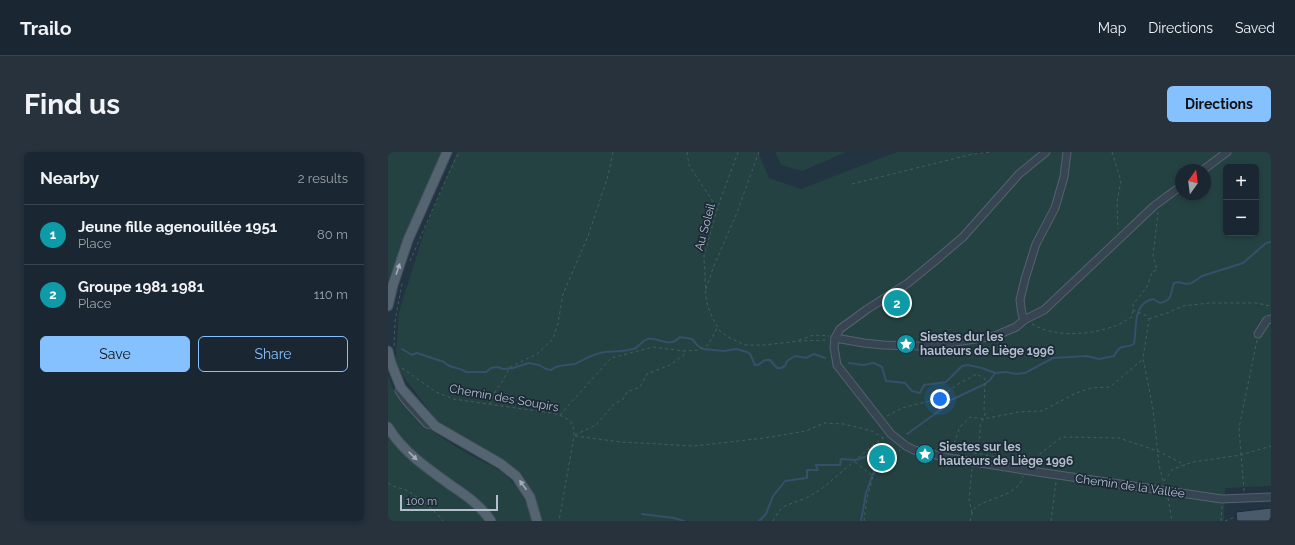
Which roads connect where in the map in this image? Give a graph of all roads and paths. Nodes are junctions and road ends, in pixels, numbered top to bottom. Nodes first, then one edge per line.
1 (447, 152) edge
2 (459, 152) edge
3 (613, 152) edge
4 (687, 152) edge
5 (738, 152) edge
6 (759, 152) edge
7 (972, 152) edge
8 (992, 152) edge
9 (1046, 152) edge
10 (1067, 152) edge
11 (1112, 152) edge
12 (1227, 152) edge
13 (973, 154) junction
14 (1211, 164) edge
15 (852, 184) dead end
16 (1175, 190) edge
17 (1154, 206) junction
18 (717, 209) junction
19 (1119, 239) junction
20 (409, 263) dead end
21 (402, 282) dead end
22 (706, 290) junction
23 (388, 306) edge
24 (1271, 306) edge
25 (1134, 311) junction
26 (1149, 319) junction
27 (1267, 319) edge
28 (1024, 320) junction
29 (717, 327) junction
30 (1258, 334) joint
31 (835, 338) junction
32 (797, 341) junction
33 (684, 350) junction
34 (391, 351) edge
35 (1143, 358) junction
36 (388, 365) edge
37 (399, 365) dead end
38 (490, 404) junction
39 (560, 415) junction
40 (983, 419) junction
41 (889, 420) dead end
42 (435, 426) junction
43 (388, 427) edge
44 (891, 434) junction
45 (574, 436) junction
46 (883, 438) junction
47 (906, 446) junction
48 (1271, 446) edge
49 (934, 448) dead end
50 (952, 449) junction
51 (1158, 451) junction
52 (976, 453) junction
53 (1241, 455) junction
54 (949, 458) junction
55 (1009, 460) dead end
56 (855, 461) junction
57 (973, 461) junction
58 (1185, 465) junction
59 (1025, 470) junction
60 (1057, 475) junction
61 (873, 476) junction
62 (1164, 481) junction
63 (388, 483) edge
64 (1163, 490) junction
65 (1271, 497) edge
66 (1245, 498) junction
67 (1222, 499) junction
68 (972, 513) junction
69 (1235, 517) dead end
70 (444, 521) edge
71 (491, 521) edge
72 (537, 521) edge
73 (559, 521) edge
74 (773, 521) edge
75 (864, 521) edge
76 (970, 521) edge
77 (1051, 521) edge
78 (1172, 521) edge
79 (1221, 521) edge
80 (1225, 521) edge

23 -> 1 main road
2 - 20 path
3 - 38 path
4 - 18 path
5 - 18 path, Au Soleil
6 - 22 path
7 - 13 path
8 - 13 path
9 - 31 lane
10 - 28 lane
11 - 19 path
12 - 14 lane
13 - 15 path
16 - 17 lane
17 - 19 lane
17 - 25 path
18 - 22 path, Au Soleil
19 - 28 lane
21 - 34 path
22 - 29 path, Au Soleil
24 - 26 path
25 - 26 path
25 - 28 path
26 - 35 path
27 - 30 lane
28 - 31 lane
29 - 32 path, Au Soleil
29 - 33 path
30 - 53 path
31 - 32 path, Au Soleil
31 - 32 path
31 - 44 lane, Chemin de la Vallée
33 - 39 path
33 - 45 path
34 - 42 main road
35 - 40 path
35 - 51 path
36 - 42 lane
37 - 38 path, Chemin des Soupirs
38 - 39 path, Chemin des Soupirs
39 - 45 path, Chemin des Soupirs
40 - 41 path
40 - 50 path
40 - 52 path
72 -> 42 main road
43 -> 71 main road
44 - 46 path
44 - 47 lane, Chemin de la Vallée
45 - 46 path
45 - 73 path
46 - 56 path
47 - 54 lane, Chemin de la Vallée
47 - 61 path
48 - 53 path
49 - 50 path
50 - 52 path
50 - 54 path
51 - 58 path
51 - 59 path
51 - 62 path
52 - 55 path
52 - 57 path
53 - 58 path
53 - 66 path
54 - 57 lane, Chemin de la Vallée
56 - 61 path
56 - 74 path
57 - 59 lane, Chemin de la Vallée
57 - 68 path
58 - 62 path
59 - 60 lane, Chemin de la Vallée
59 - 68 path
60 - 64 lane, Chemin de la Vallée
60 - 77 path
61 - 75 path
62 - 64 path
63 - 70 path
64 - 67 lane, Chemin de la Vallée
64 - 78 path
65 - 66 lane, Chemin de la Vallée
66 - 67 lane, Chemin de la Vallée
67 - 79 path
68 - 76 path
69 - 80 path

